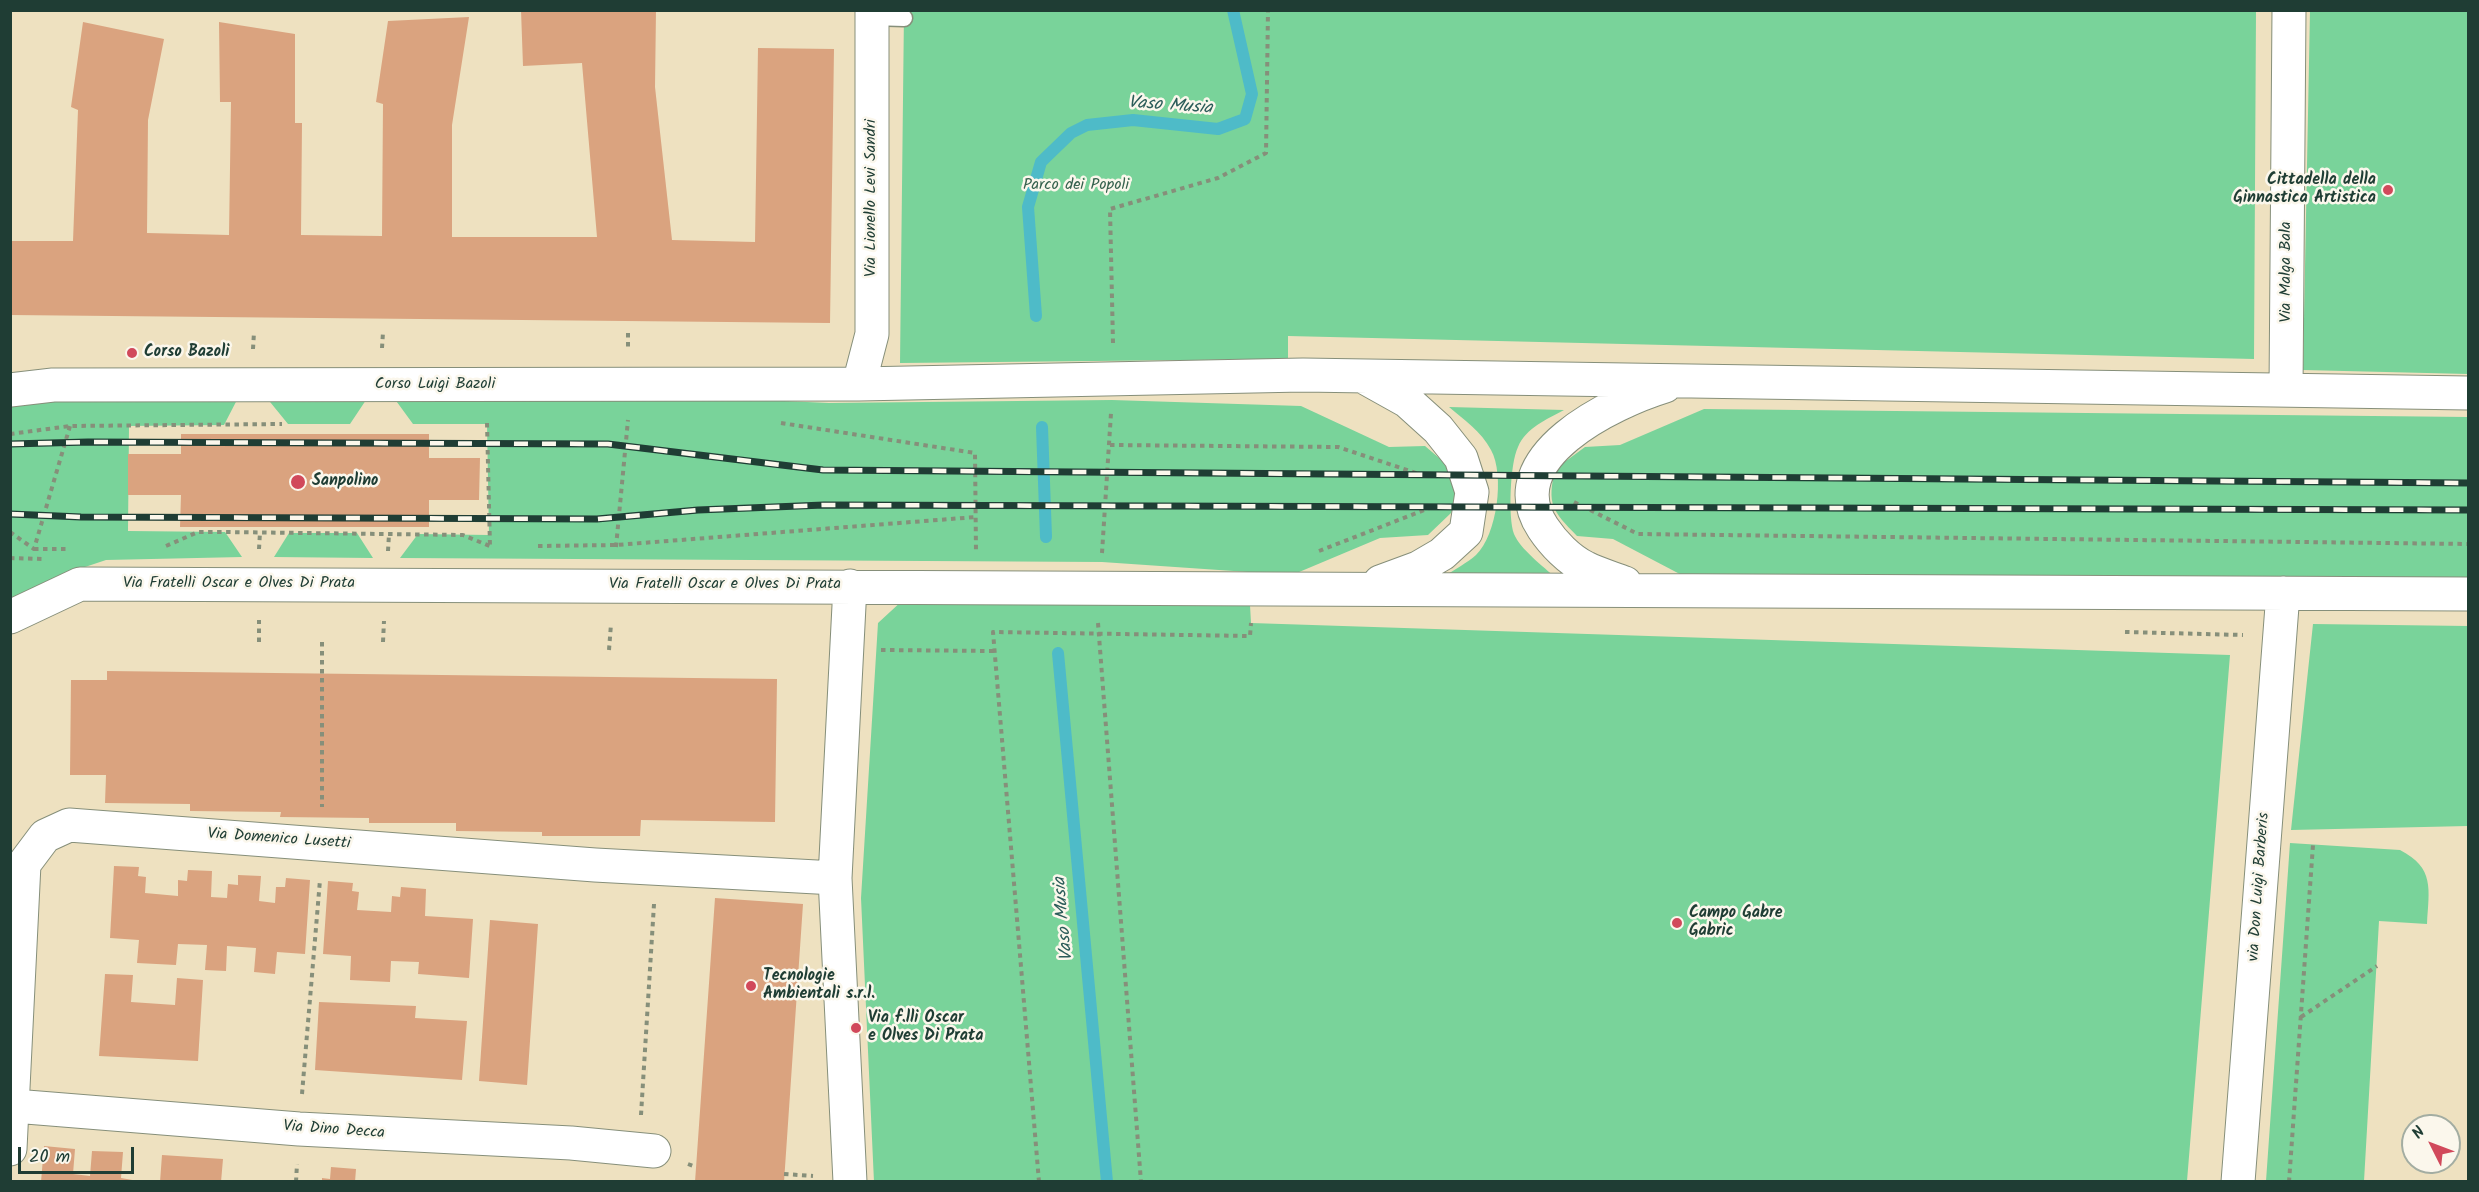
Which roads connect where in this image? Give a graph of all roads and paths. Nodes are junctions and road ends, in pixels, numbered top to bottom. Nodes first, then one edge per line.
1 (1268, 10) edge
2 (2289, 10) edge
3 (872, 14) edge
4 (904, 18) dead end
5 (628, 333) dead end
6 (1361, 375) junction
7 (1114, 379) junction
8 (1681, 380) junction
9 (859, 384) junction
10 (629, 385) junction
11 (2286, 389) junction
12 (10, 390) edge
13 (2469, 393) edge
14 (488, 423) dead end
15 (779, 423) dead end
16 (70, 426) junction
17 (110, 426) dead end
18 (10, 434) edge
19 (1110, 444) junction
20 (1533, 490) junction
21 (1472, 492) junction
22 (976, 518) junction
23 (10, 532) edge
24 (2469, 544) edge
25 (616, 545) junction
26 (536, 546) dead end
27 (490, 547) junction
28 (501, 547) dead end
29 (34, 549) junction
30 (69, 549) dead end
31 (162, 549) dead end
32 (976, 561) dead end
33 (615, 585) junction
34 (850, 586) junction
35 (1100, 587) junction
36 (1364, 588) junction
37 (1643, 590) junction
38 (2283, 593) junction
39 (2469, 594) edge
40 (1251, 614) dead end
41 (10, 617) edge
42 (2113, 632) dead end
43 (1098, 634) junction
44 (2244, 635) dead end
45 (322, 642) dead end
46 (609, 650) dead end
47 (877, 650) dead end
48 (994, 651) junction
49 (322, 843) junction
50 (2313, 845) dead end
51 (656, 869) junction
52 (835, 878) junction
53 (2377, 966) dead end
54 (2301, 1017) junction
55 (14, 1106) junction
56 (299, 1129) junction
57 (647, 1137) joint
58 (10, 1149) edge
59 (296, 1182) edge
60 (850, 1182) edge
61 (1039, 1182) edge
62 (1141, 1182) edge
63 (2238, 1182) edge
64 (2289, 1182) edge

1 - 7 path
2 - 11 street, Via Malga Bala
3 - 4 lane
3 - 9 street, Via Lionello Levi Sandri
5 - 10 path
6 - 7 street, Corso Luigi Bazoli
6 - 8 street, Corso Luigi Bazoli
6 - 21 street
7 - 9 street, Corso Luigi Bazoli
7 - 19 path
8 - 11 street, Corso Luigi Bazoli
8 - 20 street
9 - 10 street, Corso Luigi Bazoli
10 - 12 street, Corso Luigi Bazoli
10 - 25 path
11 - 13 street, Corso Luigi Bazoli
14 - 27 path
15 - 22 path
16 - 17 path
16 - 18 path
16 - 29 path
19 - 21 path
19 - 35 path
20 - 24 path
20 - 37 street
21 - 36 street
22 - 25 path
22 - 32 path
23 - 29 path
25 - 26 path
25 - 33 path
27 - 28 path
27 - 31 path
29 - 30 path
33 - 34 street, Via Fratelli Oscar e Olves Di Prata
33 - 41 street, Via Fratelli Oscar e Olves Di Prata
33 - 46 path
34 - 35 street
34 - 52 street, Via Fratelli Oscar e Olves Di Prata
35 - 36 street
35 - 43 path
36 - 37 street
37 - 38 street
38 - 39 street
38 - 63 street, via Don Luigi Barberis
40 - 43 path
42 - 44 path
43 - 48 path
43 - 62 path
45 - 49 path
47 - 48 path
48 - 61 path
49 - 51 street, Via Domenico Lusetti
49 - 55 street, Via Domenico Lusetti
49 - 56 path
50 - 54 path
51 - 52 street, Via Domenico Lusetti
51 - 57 path
52 - 60 street, Via Fratelli Oscar e Olves Di Prata
53 - 54 path
54 - 64 path
55 - 56 street, Via Dino Decca
55 - 58 street, Via Domenico Lusetti
56 - 57 street, Via Dino Decca
56 - 59 path

